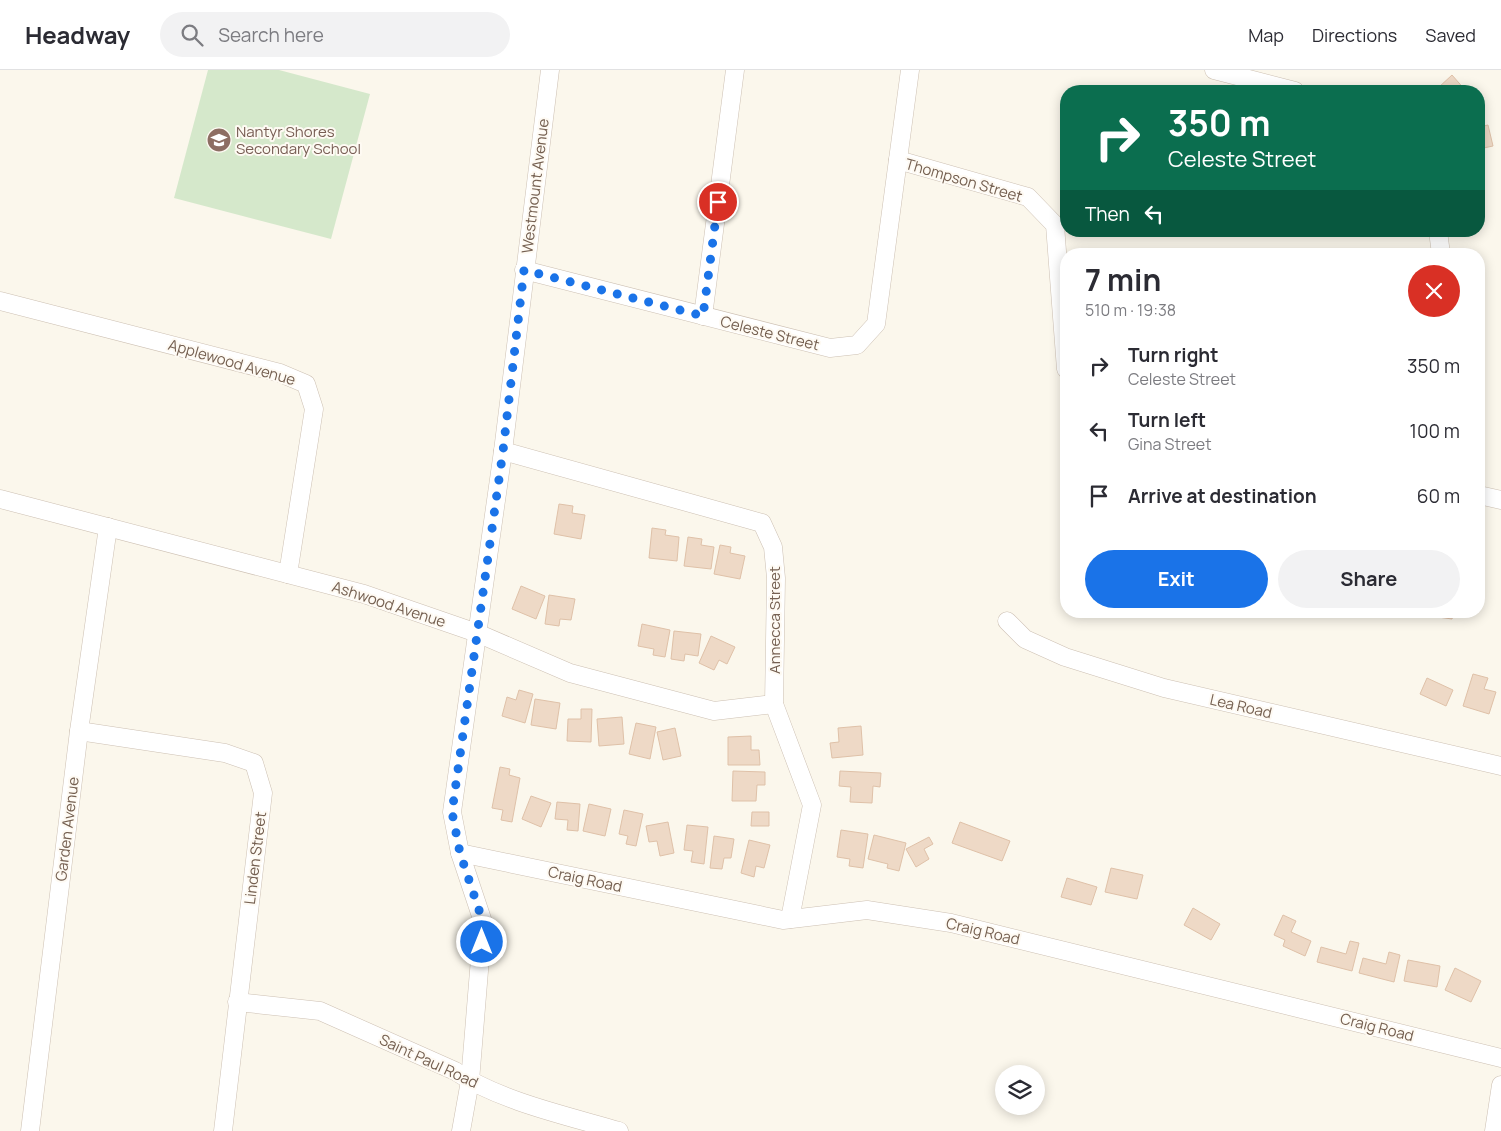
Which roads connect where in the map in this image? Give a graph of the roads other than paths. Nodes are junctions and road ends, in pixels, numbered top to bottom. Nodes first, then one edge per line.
1 (550, 70) edge
2 (735, 70) edge
3 (910, 70) edge
4 (1214, 70) edge
5 (1272, 85) edge
6 (898, 160) junction
7 (524, 270) junction
8 (1060, 290) edge
9 (0, 301) edge
10 (703, 316) junction
11 (503, 451) junction
12 (1485, 496) edge
13 (0, 499) edge
14 (1501, 500) edge
15 (108, 527) junction
16 (288, 574) junction
17 (1007, 621) dead end
18 (477, 633) junction
19 (774, 704) junction
20 (79, 731) junction
21 (1494, 764) edge
22 (460, 853) junction
23 (790, 919) junction
24 (237, 1002) junction
25 (1501, 1058) edge
26 (470, 1081) junction
27 (1501, 1085) edge
28 (30, 1131) edge
29 (222, 1131) edge
30 (462, 1131) edge
31 (619, 1131) edge
32 (1494, 1131) edge

1 - 7 street, Westmount Avenue
2 - 10 street
3 - 6 street, Celeste Street
4 - 5 street
6 - 8 street, Thompson Street
6 - 10 street, Celeste Street
7 - 10 street, Celeste Street
7 - 11 street, Westmount Avenue
9 - 16 street, Applewood Avenue
11 - 18 street, Westmount Avenue
11 - 19 street, Annecca Street
12 - 14 street
13 - 15 street, Ashwood Avenue
15 - 16 street, Ashwood Avenue
15 - 20 street, Garden Avenue
16 - 18 street, Ashwood Avenue
17 - 21 street, Lea Road
18 - 19 street, Ashwood Avenue
18 - 22 street, Westmount Avenue
19 - 23 street, Annecca Street
20 - 24 street, Linden Street
20 - 28 street, Garden Avenue
22 - 23 street, Craig Road
22 - 26 street, Westmount Avenue
23 - 25 street, Craig Road
24 - 26 street, Saint Paul Road
24 - 29 street, Linden Street
26 - 30 street, Westmount Avenue
26 - 31 street, Saint Paul Road
27 - 32 street

